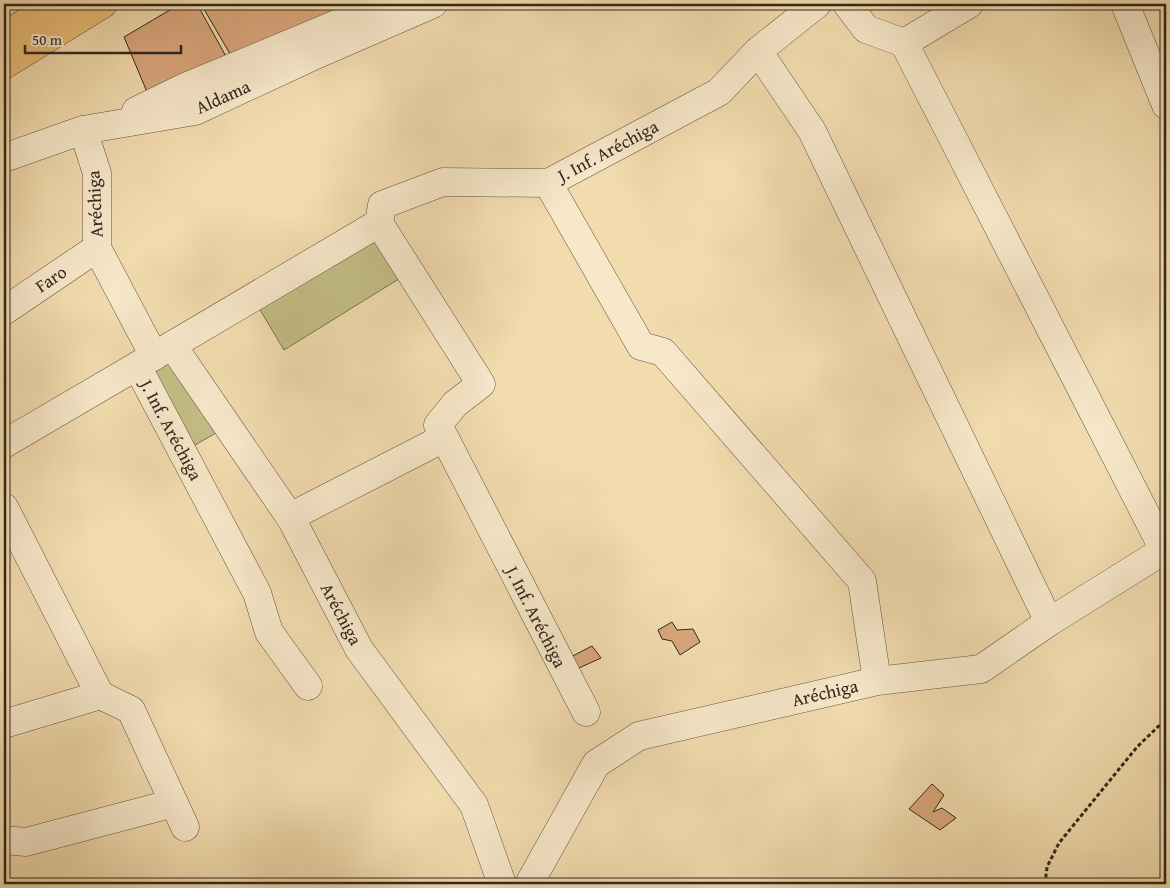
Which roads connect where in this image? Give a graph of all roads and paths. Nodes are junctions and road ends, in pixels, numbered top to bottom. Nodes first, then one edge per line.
1 (55, 4) edge
2 (103, 4) edge
3 (385, 4) edge
4 (433, 4) edge
5 (817, 4) edge
6 (847, 4) edge
7 (969, 4) edge
8 (1125, 4) edge
9 (4, 36) edge
10 (904, 43) junction
11 (306, 47) junction
12 (758, 51) junction
13 (4, 65) edge
14 (1166, 105) edge
15 (82, 130) junction
16 (4, 158) edge
17 (548, 183) junction
18 (378, 223) junction
19 (98, 248) junction
20 (4, 311) edge
21 (155, 356) junction
22 (444, 438) junction
23 (4, 444) edge
24 (4, 507) edge
25 (290, 517) junction
26 (1165, 550) edge
27 (1049, 622) junction
28 (877, 681) junction
29 (308, 686) dead end
30 (100, 695) junction
31 (586, 712) dead end
32 (1166, 719) edge
33 (4, 724) edge
34 (4, 840) edge
35 (502, 884) edge
36 (529, 884) edge
37 (1045, 884) edge

1 - 9 main road
2 - 13 main road
3 - 11 street
4 - 11 street, Aldama
5 - 12 street, J. Inf. Aréchiga
6 - 10 street
7 - 10 street
8 - 14 street
10 - 26 street
11 - 15 street, Aldama
12 - 17 street, J. Inf. Aréchiga
12 - 27 street
15 - 16 street, Aldama
15 - 19 street, Aréchiga
17 - 18 street, J. Inf. Aréchiga
17 - 28 street
18 - 21 street
18 - 22 street, J. Inf. Aréchiga
19 - 20 street, Faro
19 - 21 street, Aréchiga
21 - 23 street
21 - 25 street, Aréchiga
21 - 29 street, J. Inf. Aréchiga
22 - 25 street
22 - 31 street, J. Inf. Aréchiga
24 - 30 street
25 - 35 street, Aréchiga
26 - 27 street, Aréchiga
27 - 28 street, Aréchiga
28 - 36 street, Aréchiga
30 - 33 street
30 - 34 street
32 - 37 path

